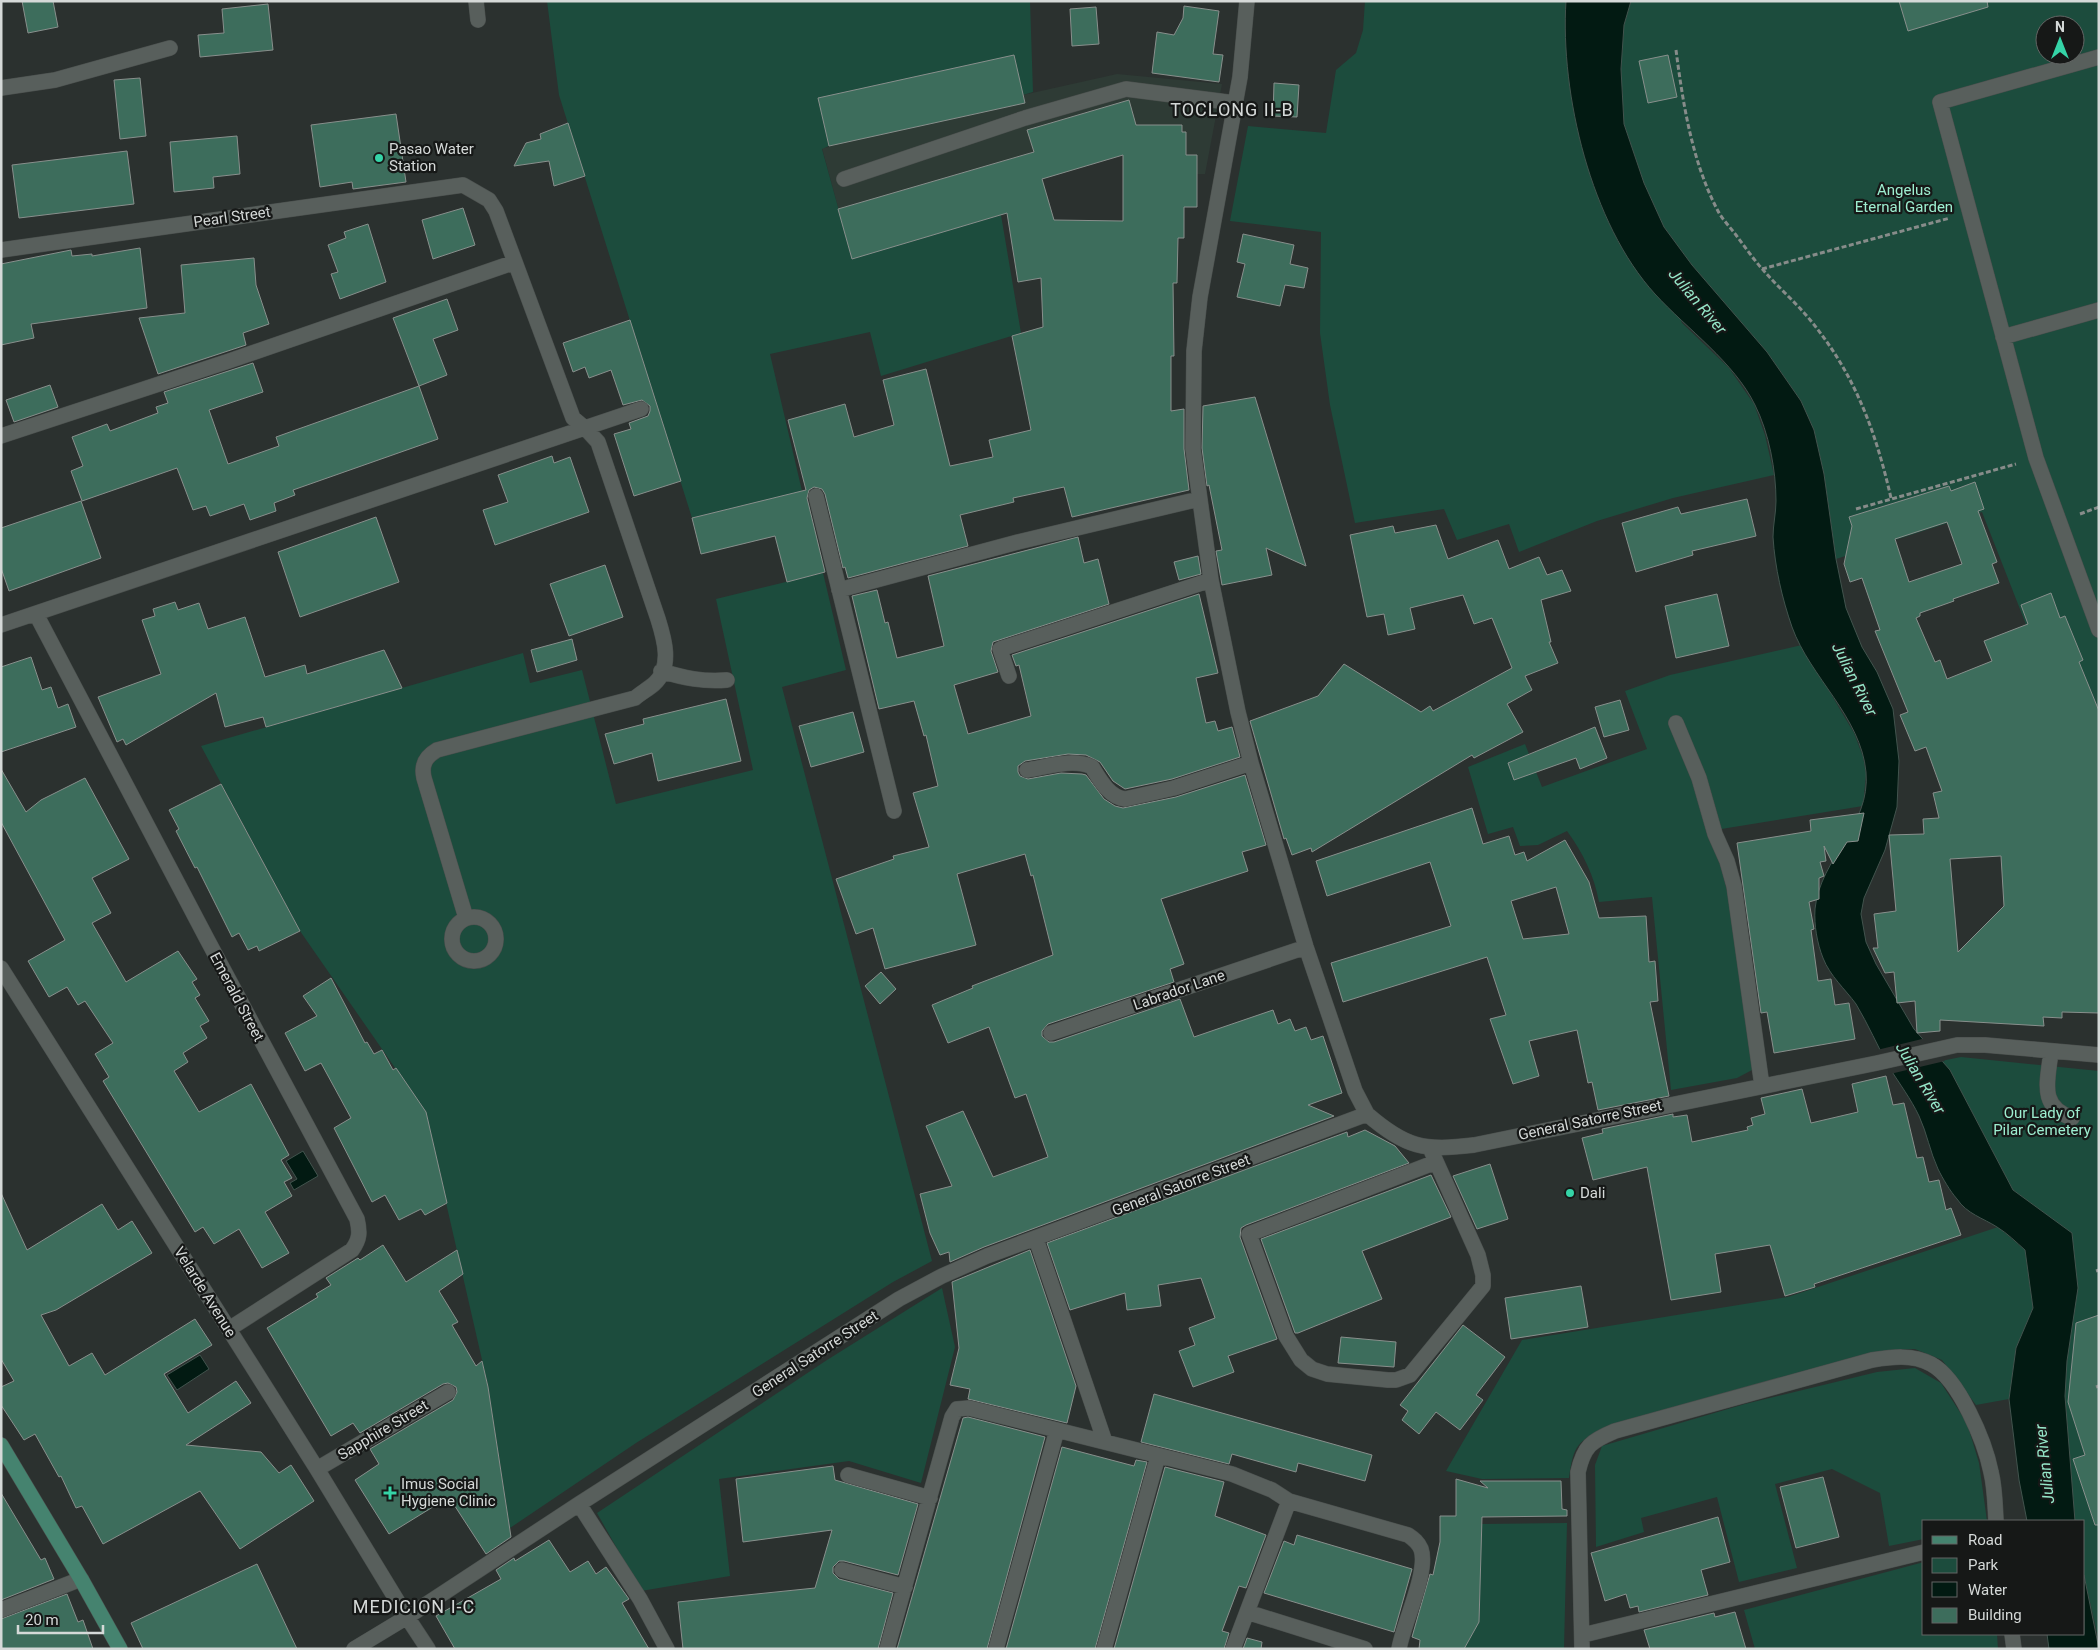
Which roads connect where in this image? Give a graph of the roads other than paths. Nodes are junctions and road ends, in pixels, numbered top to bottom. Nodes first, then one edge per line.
1 (476, 1) edge
2 (1247, 1) edge
3 (478, 20) dead end
4 (170, 48) dead end
5 (2099, 57) edge
6 (1, 88) edge
7 (1235, 102) junction
8 (844, 179) dead end
9 (1, 250) edge
10 (515, 262) junction
11 (2099, 310) edge
12 (2003, 337) junction
13 (641, 409) dead end
14 (586, 429) junction
15 (1, 436) edge
16 (816, 496) dead end
17 (1199, 499) junction
18 (1211, 580) junction
19 (839, 590) junction
20 (36, 614) junction
21 (1, 626) edge
22 (2099, 630) edge
23 (661, 672) junction
24 (1009, 676) dead end
25 (726, 680) dead end
26 (1676, 723) dead end
27 (1251, 764) junction
28 (1027, 770) dead end
29 (894, 811) dead end
30 (466, 918) dead end
31 (1306, 947) junction
32 (1, 968) edge
33 (1051, 1033) dead end
34 (2051, 1051) junction
35 (2099, 1056) edge
36 (1762, 1086) junction
37 (1367, 1114) junction
38 (2072, 1118) dead end
39 (1433, 1155) junction
40 (1036, 1239) junction
41 (229, 1329) junction
42 (448, 1392) dead end
43 (1057, 1430) junction
44 (1105, 1442) junction
45 (1, 1445) edge
46 (1158, 1456) junction
47 (317, 1469) junction
48 (848, 1475) dead end
49 (930, 1498) junction
50 (1289, 1502) junction
51 (579, 1504) junction
52 (1996, 1520) edge
53 (1922, 1553) edge
54 (842, 1570) dead end
55 (81, 1579) junction
56 (905, 1587) junction
57 (1, 1610) edge
58 (1247, 1612) junction
59 (406, 1617) junction
60 (2012, 1635) edge
61 (1583, 1642) edge
62 (120, 1649) edge
63 (354, 1649) edge
64 (428, 1649) edge
65 (667, 1649) edge
66 (887, 1649) edge
67 (996, 1649) edge
68 (1104, 1649) edge
69 (1233, 1649) edge
70 (1365, 1649) edge
71 (1399, 1649) edge
72 (2014, 1649) edge

1 - 3 street
2 - 7 street
4 - 6 street
5 - 12 street
7 - 8 street
7 - 17 street
9 - 10 street, Pearl Street
10 - 14 street
10 - 15 street
11 - 12 street
12 - 22 street
13 - 14 street
14 - 20 street
14 - 23 street
16 - 19 street
17 - 18 street
17 - 19 street
18 - 24 street
18 - 27 street
19 - 29 street
20 - 21 street
20 - 41 street, Emerald Street
23 - 25 street
23 - 30 street
26 - 36 street
27 - 28 street
27 - 31 street
31 - 33 street, Labrador Lane
31 - 37 street
32 - 41 street, Velarde Avenue
34 - 35 street, General Satorre Street
34 - 36 street, General Satorre Street
34 - 38 street
36 - 39 street, General Satorre Street
37 - 39 street, General Satorre Street
37 - 40 street, General Satorre Street
39 - 39 street
40 - 44 street
40 - 51 street, General Satorre Street
41 - 47 street, Velarde Avenue
42 - 47 street, Sapphire Street
43 - 44 street
43 - 49 street
43 - 67 street
44 - 46 street
45 - 55 main road
46 - 50 street
46 - 68 street
47 - 59 street, Velarde Avenue
48 - 49 street
49 - 56 street
50 - 58 street
50 - 71 street
51 - 59 street, General Satorre Street
51 - 65 street
52 - 61 street
53 - 61 street
54 - 56 street
55 - 57 street
55 - 62 main road
56 - 66 street
58 - 69 street
58 - 70 street
59 - 63 street, General Satorre Street
59 - 64 street, Velarde Avenue
60 - 72 street

